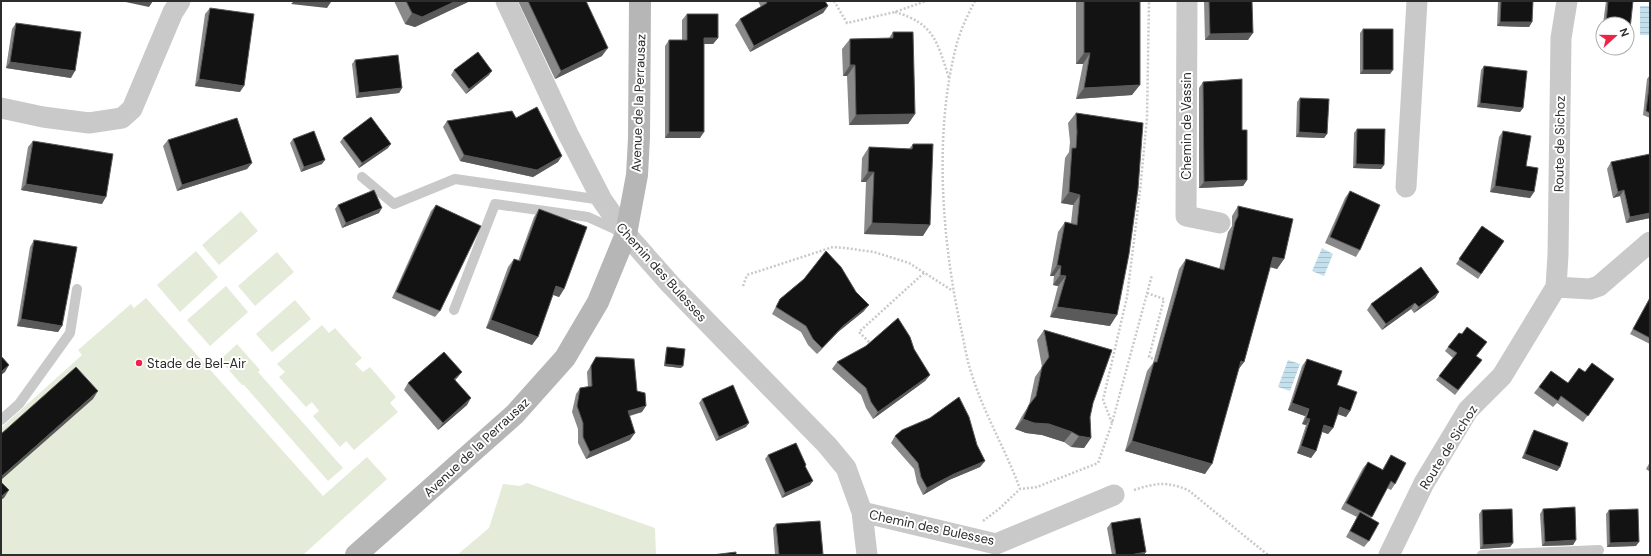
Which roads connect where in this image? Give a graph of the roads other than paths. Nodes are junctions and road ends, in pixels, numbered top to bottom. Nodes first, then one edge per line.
1 (180, 1) edge
2 (506, 1) edge
3 (640, 1) edge
4 (1187, 1) edge
5 (1417, 1) edge
6 (1567, 1) edge
7 (1, 108) edge
8 (362, 177) dead end
9 (1406, 187) dead end
10 (602, 200) junction
11 (1220, 223) dead end
12 (626, 234) junction
13 (1650, 242) edge
14 (1556, 286) junction
15 (77, 289) dead end
16 (454, 310) dead end
17 (1, 420) edge
18 (1114, 495) road end
19 (862, 512) junction
20 (1599, 550) dead end
21 (356, 555) edge
22 (867, 555) edge
23 (1389, 555) edge
24 (1400, 555) edge
25 (1482, 555) edge

1 - 7 street
2 - 10 street, Chemin des Bulesses
3 - 12 street, Avenue de la Perrausaz
4 - 11 street, Chemin de Vassin
5 - 9 street
6 - 14 street, Route de Sichoz
8 - 10 lane
10 - 12 street, Chemin des Bulesses
12 - 16 lane
12 - 19 street, Chemin des Bulesses
12 - 21 street, Avenue de la Perrausaz
13 - 14 street
14 - 23 street, Route de Sichoz
15 - 17 lane
18 - 19 street, Chemin des Bulesses
19 - 22 street, Chemin des Bulesses
20 - 25 lane
23 - 24 lane

